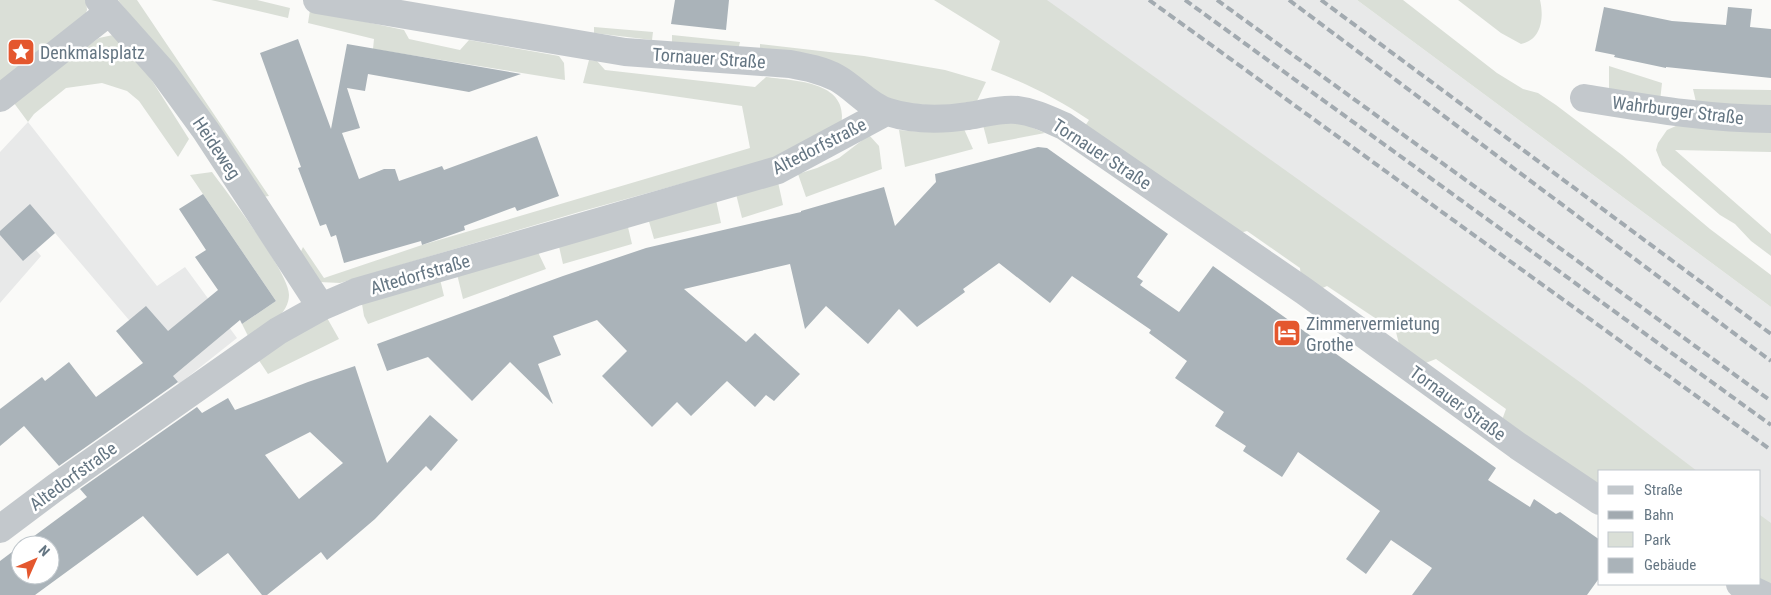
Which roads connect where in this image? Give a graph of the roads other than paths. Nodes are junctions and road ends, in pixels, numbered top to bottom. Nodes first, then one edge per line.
1 (316, 0) edge
2 (104, 6) edge
3 (0, 98) edge
4 (1584, 98) dead end
5 (886, 112) junction
6 (1771, 120) edge
7 (321, 307) junction
8 (1598, 500) edge
9 (0, 529) edge
10 (1742, 585) edge
11 (1763, 595) edge

1 - 5 street, Tornauer Straße
2 - 3 street
2 - 7 street, Heideweg
4 - 6 street, Wahrburger Straße
5 - 7 street, Altedorfstraße
5 - 8 street, Tornauer Straße
7 - 9 street, Altedorfstraße
10 - 11 street

